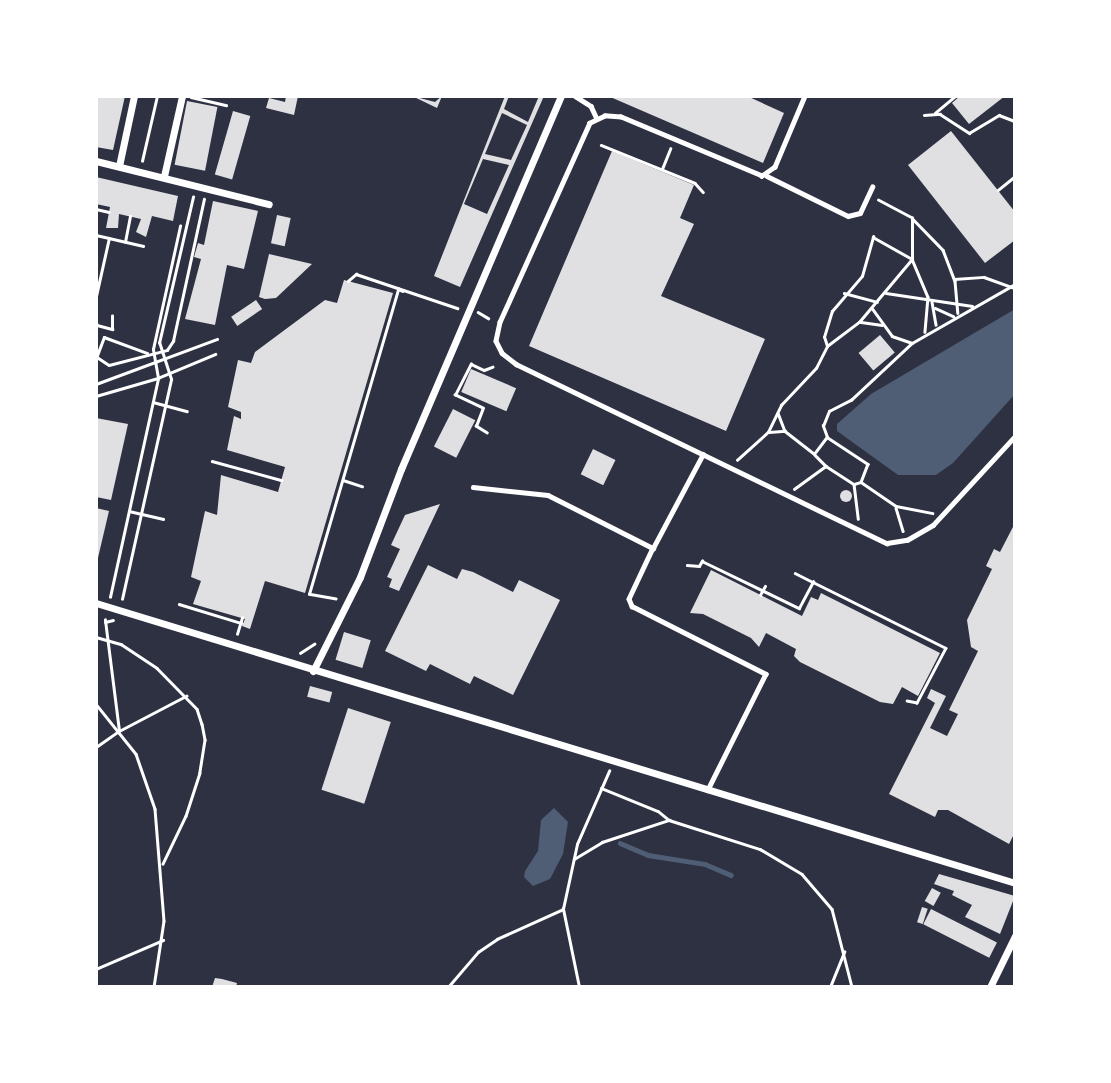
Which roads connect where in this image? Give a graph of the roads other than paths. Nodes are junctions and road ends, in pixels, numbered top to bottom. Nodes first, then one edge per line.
1 (134, 96) edge
2 (184, 96) edge
3 (561, 96) edge
4 (575, 96) edge
5 (804, 98) edge
6 (597, 119) junction
7 (96, 161) edge
8 (119, 166) junction
9 (164, 176) junction
10 (767, 176) junction
11 (872, 187) dead end
12 (270, 204) dead end
13 (1015, 436) edge
14 (703, 454) junction
15 (473, 487) dead end
16 (653, 548) junction
17 (96, 603) edge
18 (313, 671) junction
19 (708, 790) junction
20 (1015, 883) edge
21 (1015, 936) edge
22 (990, 987) edge

1 - 8 street
2 - 9 street
3 - 18 street
4 - 6 lane
5 - 10 lane
6 - 10 lane
6 - 14 lane
7 - 8 street
8 - 9 street
9 - 12 street
10 - 11 lane
13 - 14 lane
14 - 16 lane
15 - 16 lane
16 - 19 lane
17 - 18 street
18 - 19 street
19 - 20 street
21 - 22 street

